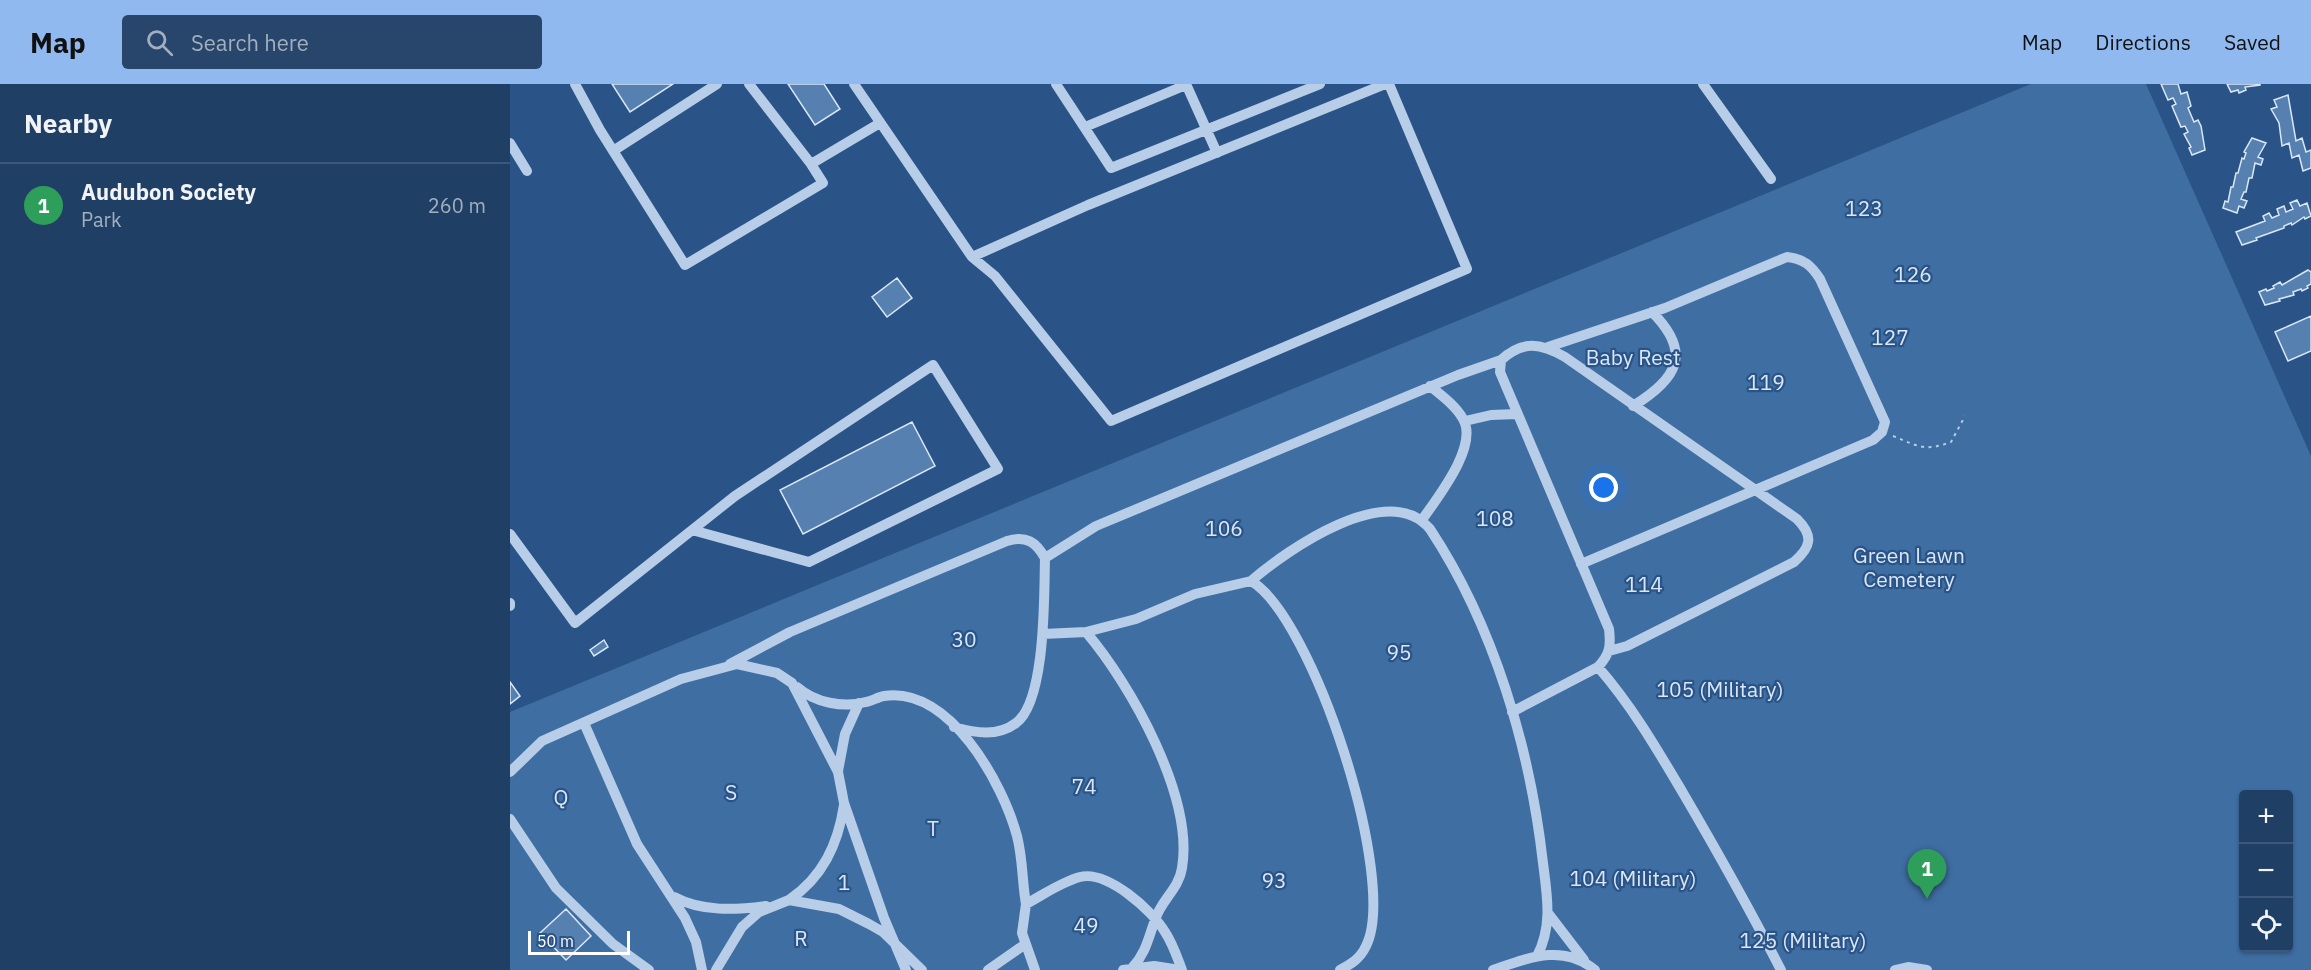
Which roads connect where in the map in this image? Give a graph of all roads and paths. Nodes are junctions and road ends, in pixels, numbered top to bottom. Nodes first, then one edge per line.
1 (575, 84) edge
2 (717, 84) edge
3 (749, 84) edge
4 (1056, 84) edge
5 (1320, 84) edge
6 (1387, 84) edge
7 (1703, 84) edge
8 (858, 85) edge
9 (1186, 85) edge
10 (880, 123) junction
11 (1085, 127) junction
12 (1206, 129) junction
13 (510, 144) edge
14 (613, 151) junction
15 (1217, 153) junction
16 (811, 164) junction
17 (527, 171) dead end
18 (1771, 179) dead end
19 (972, 257) junction
20 (1652, 312) junction
21 (1548, 347) junction
22 (1501, 360) junction
23 (1430, 386) junction
24 (1633, 406) junction
25 (1517, 414) junction
26 (1965, 416) dead end
27 (1465, 421) junction
28 (1882, 432) junction
29 (1755, 491) junction
30 (1422, 520) junction
31 (692, 530) junction
32 (510, 534) edge
33 (1045, 558) junction
34 (1581, 564) junction
35 (1251, 581) junction
36 (1086, 632) junction
37 (1043, 634) junction
38 (1609, 651) junction
39 (727, 666) junction
40 (1598, 667) junction
41 (792, 683) junction
42 (860, 703) junction
43 (1512, 712) junction
44 (584, 723) junction
45 (954, 727) junction
46 (510, 772) edge
47 (838, 772) junction
48 (844, 803) junction
49 (510, 819) edge
50 (674, 897) junction
51 (789, 900) junction
52 (1026, 904) junction
53 (772, 905) junction
54 (1548, 913) junction
55 (1155, 918) junction
56 (1024, 945) junction
57 (896, 947) junction
58 (1537, 956) junction
59 (1359, 966) edge
60 (1591, 966) edge
61 (1127, 969) edge
62 (649, 970) edge
63 (702, 970) edge
64 (716, 970) edge
65 (906, 970) edge
66 (922, 970) edge
67 (988, 970) edge
68 (1035, 970) edge
69 (1181, 970) edge
70 (1340, 970) edge
71 (1492, 970) edge
72 (1781, 970) edge
73 (1895, 970) edge
74 (1927, 970) edge

1 - 14 lane
2 - 14 lane
3 - 16 lane
4 - 11 lane
5 - 12 lane
6 - 15 lane
6 - 19 lane
7 - 18 lane
8 - 10 lane
9 - 11 lane
9 - 12 lane
10 - 16 lane
10 - 19 lane
11 - 12 lane
12 - 15 lane
13 - 17 lane
14 - 16 lane
15 - 19 lane
20 - 21 lane
20 - 24 lane
20 - 28 lane
21 - 22 lane
21 - 24 lane
22 - 23 lane
22 - 25 lane
23 - 27 lane
23 - 33 lane
24 - 29 lane
25 - 27 lane
25 - 34 lane
26 - 28 path
27 - 30 lane
28 - 29 lane
29 - 34 lane
29 - 38 lane
30 - 35 lane
30 - 43 lane
31 - 31 lane
31 - 32 lane
33 - 37 lane
33 - 39 lane
34 - 38 lane
35 - 36 lane
35 - 59 lane
36 - 37 lane
36 - 55 lane
37 - 45 lane
38 - 40 lane
39 - 41 lane
39 - 44 lane
40 - 43 lane
40 - 72 lane
41 - 42 lane
41 - 47 lane
42 - 45 lane
42 - 47 lane
43 - 54 lane
44 - 46 lane
44 - 50 lane
45 - 52 lane
47 - 48 lane
48 - 51 lane
48 - 57 lane
49 - 62 lane
50 - 53 lane
50 - 63 lane
51 - 53 lane
51 - 57 lane
52 - 55 lane
52 - 56 lane
53 - 64 lane
54 - 58 lane
54 - 60 lane
55 - 61 lane
55 - 69 lane
56 - 67 lane
56 - 68 lane
57 - 65 lane
57 - 66 lane
58 - 60 lane
58 - 71 lane
59 - 70 lane
61 - 69 lane
73 - 74 lane

